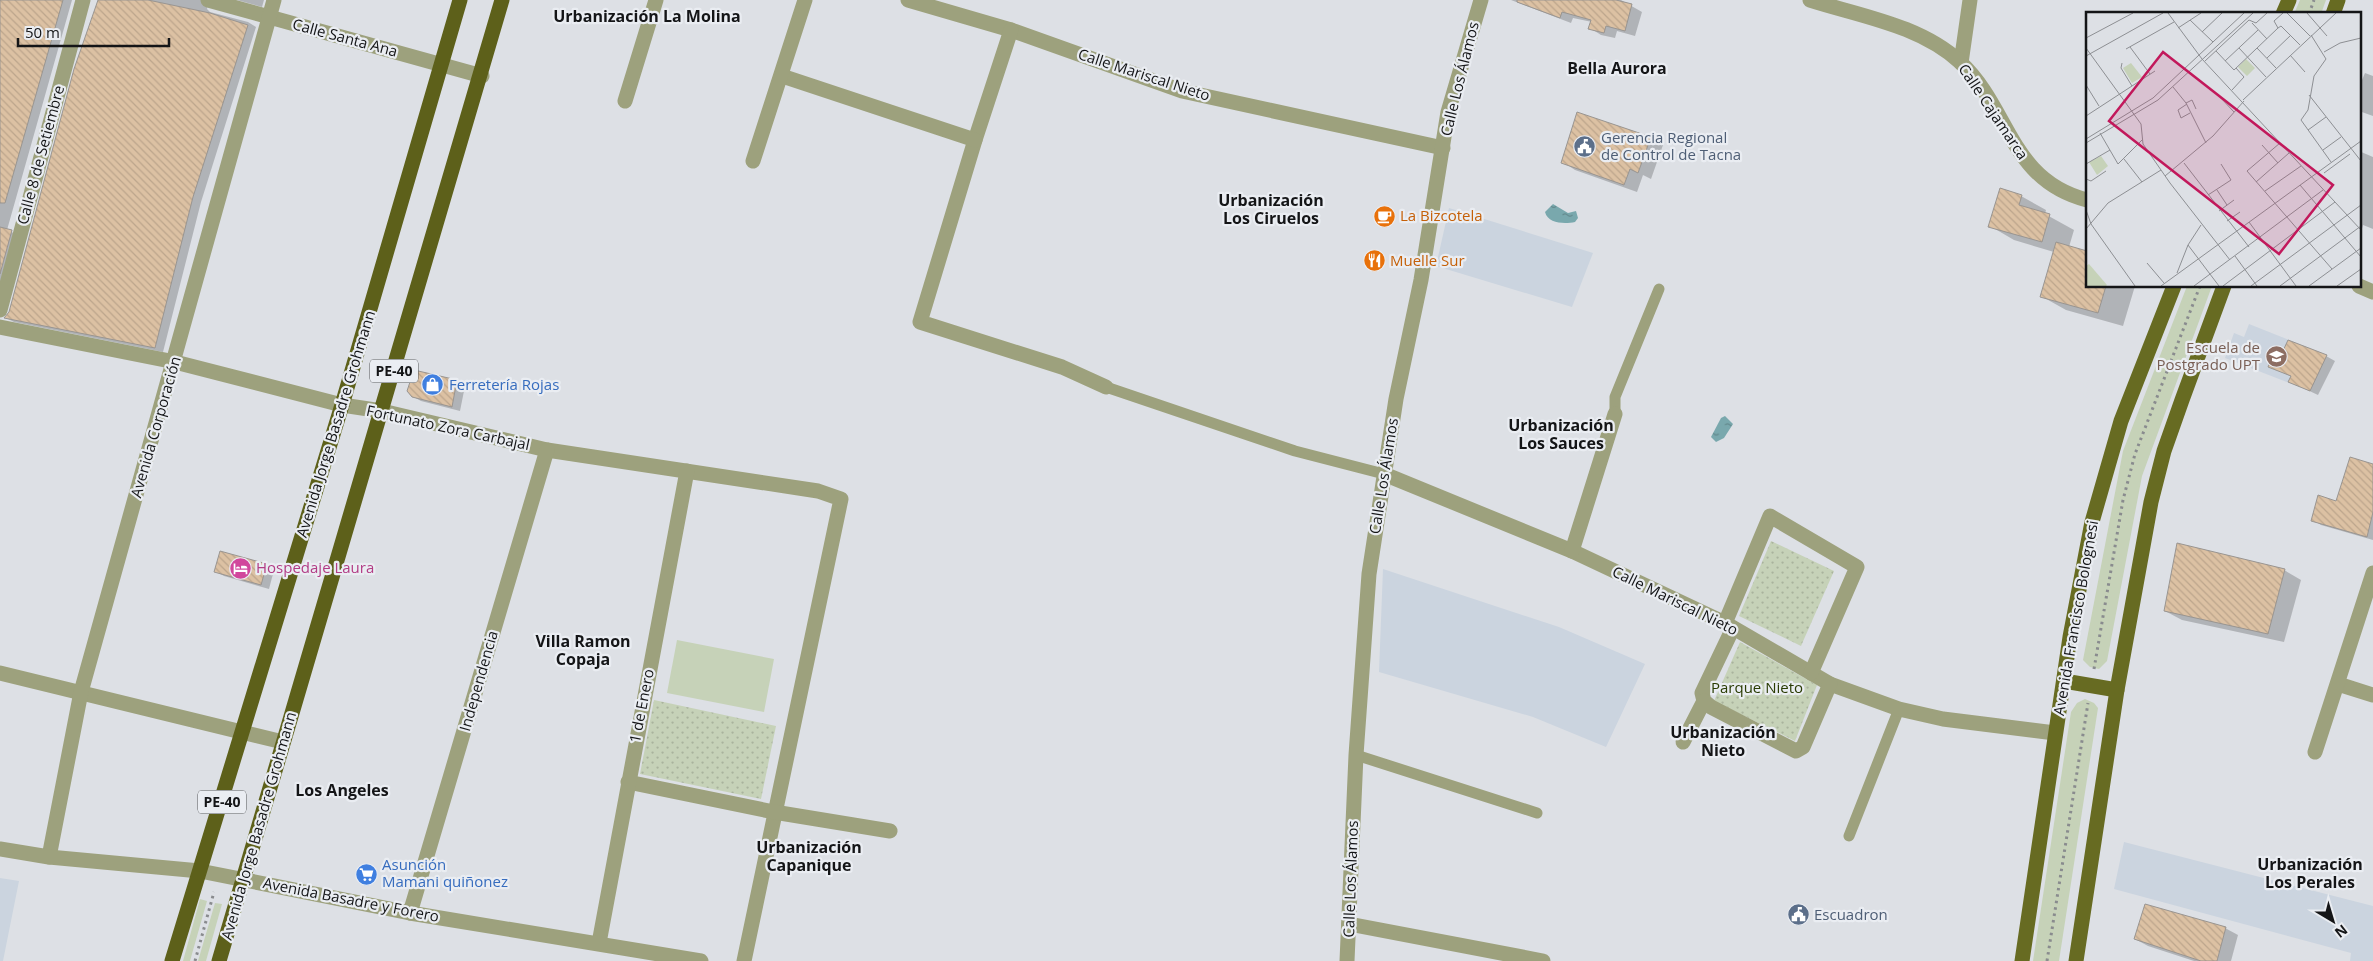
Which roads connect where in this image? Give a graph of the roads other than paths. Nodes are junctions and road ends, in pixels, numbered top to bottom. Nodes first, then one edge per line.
1 (83, 0) edge
2 (208, 0) edge
3 (274, 0) edge
4 (460, 0) edge
5 (502, 0) edge
6 (656, 0) edge
7 (805, 0) edge
8 (908, 0) edge
9 (1481, 0) edge
10 (1810, 0) edge
11 (1970, 0) edge
12 (2289, 0) edge
13 (2338, 0) edge
14 (2284, 12) edge
15 (2334, 12) edge
16 (269, 18) junction
17 (1011, 30) junction
18 (1961, 63) junction
19 (442, 64) junction
20 (482, 76) junction
21 (782, 76) junction
22 (625, 101) dead end
23 (975, 140) junction
24 (1443, 148) junction
25 (754, 161) dead end
26 (2086, 200) edge
27 (2360, 286) edge
28 (2173, 288) edge
29 (2223, 288) edge
30 (1659, 289) dead end
31 (2373, 292) edge
32 (0, 310) edge
33 (0, 327) edge
34 (175, 362) junction
35 (1106, 387) joint
36 (342, 406) junction
37 (382, 411) junction
38 (1615, 414) joint
39 (547, 450) junction
40 (687, 470) junction
41 (1384, 474) junction
42 (1572, 551) junction
43 (2373, 573) edge
44 (1729, 625) junction
45 (0, 673) edge
46 (1812, 674) junction
47 (2064, 681) junction
48 (1830, 684) junction
49 (2338, 684) junction
50 (2117, 690) junction
51 (81, 692) junction
52 (2373, 695) edge
53 (1704, 701) junction
54 (1899, 710) junction
55 (243, 732) junction
56 (2055, 733) junction
57 (283, 742) junction
58 (1683, 742) dead end
59 (2315, 752) dead end
60 (1356, 755) junction
61 (628, 782) junction
62 (774, 812) junction
63 (1537, 813) dead end
64 (890, 831) dead end
65 (1849, 836) dead end
66 (0, 849) edge
67 (49, 857) junction
68 (200, 871) junction
69 (243, 879) junction
70 (410, 913) junction
71 (1349, 924) junction
72 (599, 943) junction
73 (172, 961) edge
74 (219, 961) edge
75 (701, 961) edge
76 (744, 961) edge
77 (1347, 961) edge
78 (1543, 961) edge
79 (2022, 961) edge
80 (2076, 961) edge

1 - 32 street, Calle 8 de Setiembre
2 - 16 street, Calle Santa Ana
3 - 16 street, Avenida Corporación
4 - 19 highway, Avenida Jorge Basadre Grohmann / PE-40
5 - 20 highway, Avenida Jorge Basadre Grohmann / PE-40
6 - 22 street
7 - 21 street
8 - 17 street, Calle Mariscal Nieto
9 - 24 street, Calle Los Álamos
10 - 18 street, Calle Cajamarca
11 - 18 street
12 - 14 main road
13 - 15 main road
16 - 19 street, Calle Santa Ana
16 - 34 street, Avenida Corporación
17 - 23 street
17 - 24 street, Calle Mariscal Nieto
18 - 26 street, Calle Cajamarca
19 - 20 street, Calle Santa Ana
19 - 36 highway, Avenida Jorge Basadre Grohmann / PE-40
20 - 37 highway, Avenida Jorge Basadre Grohmann / PE-40
21 - 23 street
21 - 25 street
23 - 35 street
24 - 41 street, Calle Los Álamos
27 - 31 street
28 - 47 main road, Avenida Francisco Bolognesi
29 - 50 main road
30 - 38 lane
33 - 34 street, Fortunato Zora Carbajal
34 - 36 street, Fortunato Zora Carbajal
34 - 51 street, Avenida Corporación
35 - 41 lane
36 - 37 street, Fortunato Zora Carbajal
36 - 55 highway, Avenida Jorge Basadre Grohmann / PE-40
37 - 39 street, Fortunato Zora Carbajal
37 - 57 highway, Avenida Jorge Basadre Grohmann / PE-40
38 - 42 street
39 - 40 street, Fortunato Zora Carbajal
39 - 70 street, Independencia
40 - 61 street, 1 de Enero
40 - 62 street, Fortunato Zora Carbajal
41 - 42 street, Calle Mariscal Nieto
41 - 60 street, Calle Los Álamos
42 - 44 street, Calle Mariscal Nieto
43 - 49 street
44 - 46 street, Calle Mariscal Nieto
44 - 46 street
44 - 53 street
45 - 51 street
46 - 48 street, Calle Mariscal Nieto
47 - 50 main road
47 - 56 main road, Avenida Francisco Bolognesi
48 - 53 street
48 - 54 street, Calle Mariscal Nieto
49 - 52 street
49 - 59 street
50 - 80 main road
51 - 55 street
51 - 67 street, Avenida Corporación
53 - 58 street
54 - 56 street, Calle Mariscal Nieto
54 - 65 lane
55 - 57 street
55 - 68 highway, Avenida Jorge Basadre Grohmann / PE-40
56 - 79 main road, Avenida Francisco Bolognesi
57 - 69 highway, Avenida Jorge Basadre Grohmann / PE-40
60 - 63 lane
60 - 71 street, Calle Los Álamos
61 - 62 street
61 - 72 street, 1 de Enero
62 - 64 street
62 - 76 street
66 - 67 street, Avenida Basadre y Forero
67 - 68 street, Avenida Basadre y Forero
68 - 69 street, Avenida Basadre y Forero
68 - 73 highway, Avenida Jorge Basadre Grohmann / PE-40
69 - 70 street, Avenida Basadre y Forero
69 - 74 highway, Avenida Jorge Basadre Grohmann / PE-40
70 - 72 street, Avenida Basadre y Forero
71 - 77 street, Calle Los Álamos
71 - 78 street
72 - 75 street, Avenida Basadre y Forero

